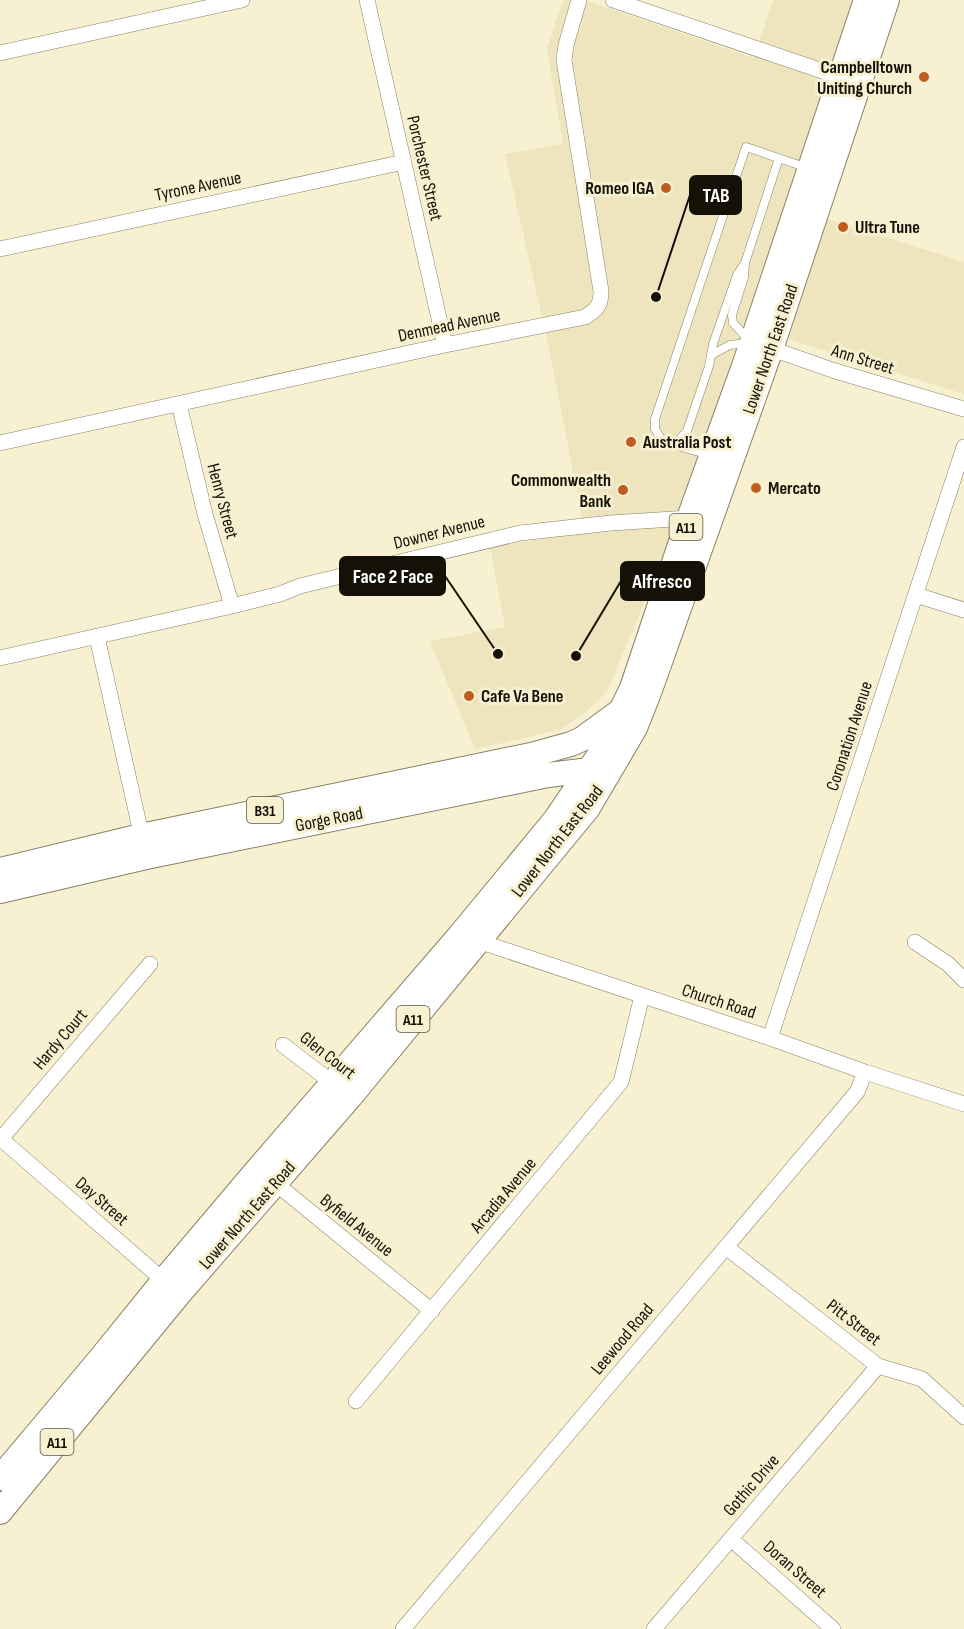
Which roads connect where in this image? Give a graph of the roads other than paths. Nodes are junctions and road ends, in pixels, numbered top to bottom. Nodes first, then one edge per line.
1 (242, 0) edge
2 (367, 0) edge
3 (579, 0) edge
4 (614, 0) edge
5 (866, 0) edge
6 (887, 0) edge
7 (0, 53) edge
8 (850, 80) junction
9 (779, 158) junction
10 (404, 162) junction
11 (809, 169) junction
12 (0, 249) edge
13 (745, 263) junction
14 (445, 345) junction
15 (761, 345) junction
16 (711, 355) junction
17 (179, 404) junction
18 (964, 409) edge
19 (0, 443) edge
20 (674, 445) junction
21 (964, 447) edge
22 (712, 456) junction
23 (689, 518) junction
24 (916, 595) junction
25 (232, 606) junction
26 (964, 610) edge
27 (97, 637) junction
28 (0, 658) edge
29 (621, 711) junction
30 (531, 755) junction
31 (598, 774) junction
32 (144, 846) junction
33 (0, 870) edge
34 (0, 891) edge
35 (469, 938) junction
36 (915, 942) dead end
37 (150, 964) dead end
38 (964, 980) edge
39 (642, 996) junction
40 (770, 1038) junction
41 (283, 1045) dead end
42 (865, 1072) junction
43 (341, 1090) junction
44 (964, 1104) edge
45 (0, 1139) edge
46 (266, 1176) junction
47 (726, 1247) junction
48 (171, 1287) junction
49 (432, 1311) junction
50 (879, 1366) junction
51 (356, 1401) dead end
52 (964, 1417) edge
53 (0, 1478) edge
54 (0, 1512) edge
55 (731, 1539) junction
56 (403, 1629) edge
57 (654, 1629) edge
58 (833, 1629) edge

1 - 7 street
2 - 10 street, Porchester Street
3 - 14 street, Denmead Avenue
4 - 8 street
5 - 8 main road, Lower North East Road / A11
6 - 8 main road, Lower North East Road / A11
8 - 11 main road, Lower North East Road / A11
8 - 15 main road, Lower North East Road / A11
9 - 11 lane
9 - 13 lane
9 - 20 lane
10 - 12 street, Tyrone Avenue
10 - 14 street, Porchester Street
11 - 15 main road, Lower North East Road / A11
13 - 15 lane
13 - 16 lane
14 - 17 street, Denmead Avenue
15 - 16 lane
15 - 18 street, Ann Street
15 - 22 main road, Lower North East Road / A11
15 - 31 main road, Lower North East Road / A11
16 - 20 lane
17 - 19 street, Denmead Avenue
17 - 25 street, Henry Street
20 - 22 lane
21 - 24 street, Coronation Avenue
22 - 23 main road, Lower North East Road / A11
23 - 25 street, Downer Avenue
23 - 29 main road, Lower North East Road / A11
24 - 26 street
24 - 40 street, Coronation Avenue
25 - 27 street, Downer Avenue
27 - 28 street, Downer Avenue
27 - 32 street
29 - 30 main road, Gorge Road / B31
29 - 31 main road, Lower North East Road / A11
30 - 31 main road, Gorge Road / B31
30 - 32 main road, Gorge Road / B31
31 - 32 main road, Gorge Road / B31
31 - 35 main road, Lower North East Road / A11
32 - 33 main road, Gorge Road / B31
32 - 34 main road, Gorge Road / B31
35 - 39 street, Church Road
35 - 43 main road, Lower North East Road / A11
36 - 38 street
37 - 45 street, Hardy Court
39 - 40 street, Church Road
39 - 49 street, Arcadia Avenue
40 - 42 street, Church Road
41 - 43 street, Glen Court
42 - 44 street, Church Road
42 - 47 street, Leewood Road
43 - 46 main road, Lower North East Road / A11
45 - 48 street, Day Street
46 - 48 main road, Lower North East Road / A11
46 - 49 street, Byfield Avenue
47 - 50 street, Pitt Street
47 - 56 street, Leewood Road
48 - 53 main road, Lower North East Road / A11
48 - 54 main road, Lower North East Road / A11
49 - 51 street, Arcadia Avenue
50 - 52 street, Pitt Street
50 - 55 street, Gothic Drive
55 - 57 street, Gothic Drive
55 - 58 street, Doran Street

